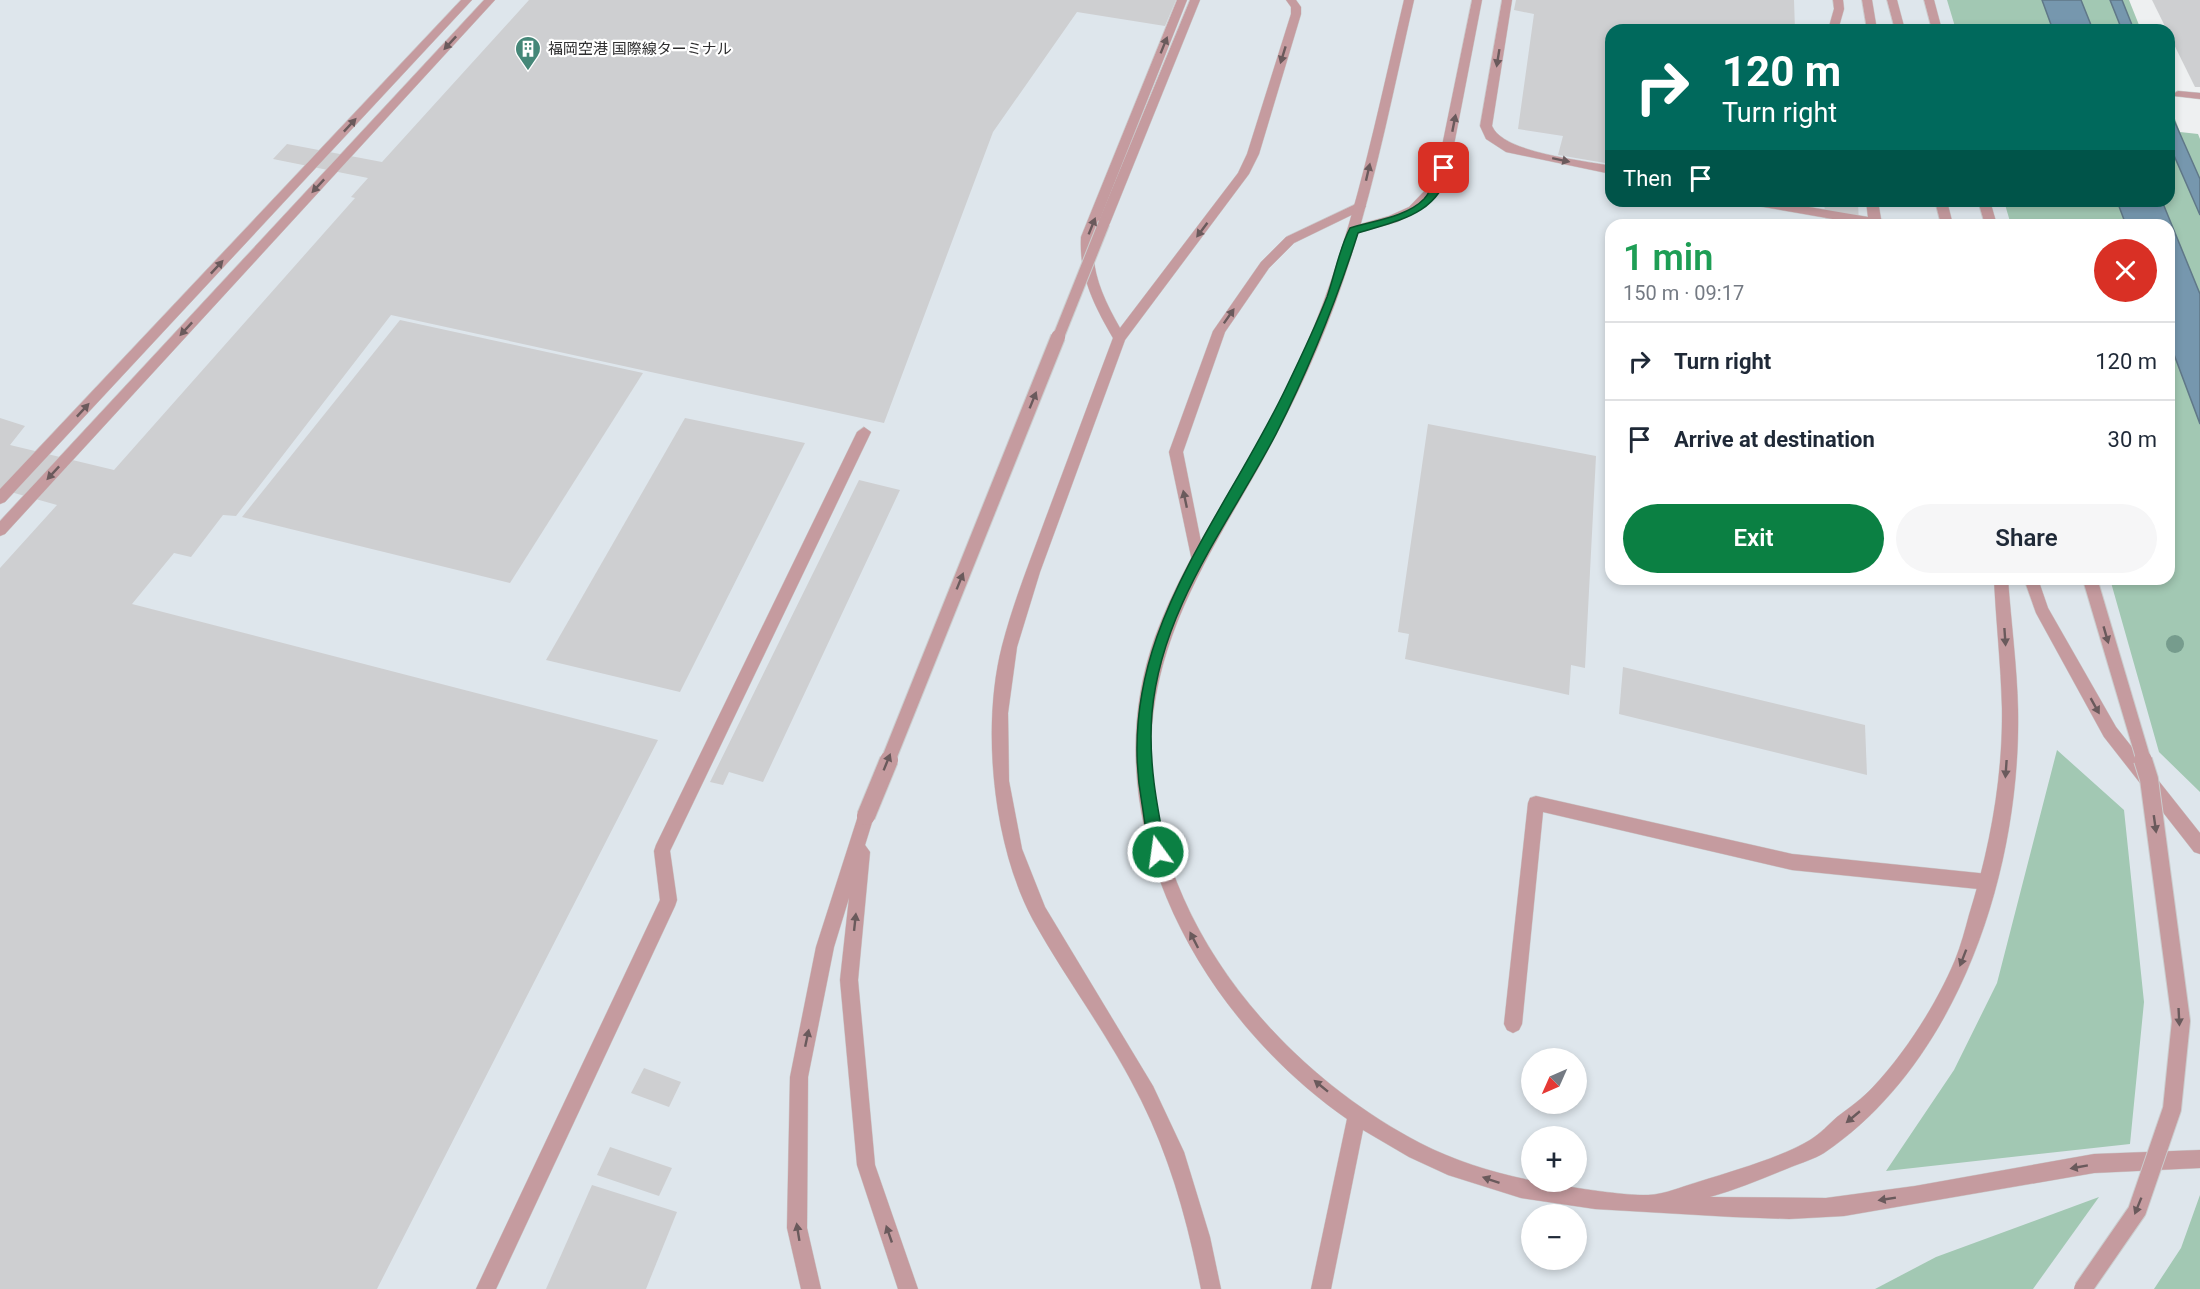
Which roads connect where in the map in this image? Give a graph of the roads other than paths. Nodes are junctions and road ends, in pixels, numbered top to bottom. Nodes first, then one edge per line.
1 (467, 0) edge
2 (490, 0) edge
3 (1182, 0) edge
4 (1195, 0) edge
5 (1291, 0) edge
6 (1409, 0) edge
7 (1477, 0) edge
8 (1507, 0) edge
9 (1838, 0) edge
10 (1867, 0) edge
11 (1892, 0) edge
12 (1929, 0) edge
13 (1835, 24) edge
14 (1871, 24) edge
15 (1898, 24) edge
16 (1935, 24) edge
17 (2178, 94) dead end
18 (2200, 96) edge
19 (1605, 169) edge
20 (1360, 206) junction
21 (1787, 207) edge
22 (1857, 219) edge
23 (1354, 230) junction
24 (1119, 339) junction
25 (864, 432) dead end
26 (0, 498) edge
27 (0, 530) edge
28 (1197, 557) junction
29 (2001, 585) edge
30 (2033, 585) edge
31 (2092, 585) edge
32 (866, 816) junction
33 (2200, 846) edge
34 (1988, 882) junction
35 (1514, 1024) dead end
36 (1358, 1116) junction
37 (2200, 1159) edge
38 (1652, 1204) junction
39 (486, 1289) edge
40 (811, 1289) edge
41 (908, 1289) edge
42 (1211, 1289) edge
43 (1322, 1289) edge
44 (2082, 1289) edge

26 -> 1 street
2 -> 27 street
24 -> 3 street
32 -> 4 street, bridge
5 -> 24 street
20 -> 6 street
23 -> 7 street
8 -> 19 street
9 - 13 street
10 - 14 street
11 - 15 street
12 - 16 street
17 - 18 street
20 - 23 street
28 -> 20 street
21 - 22 street
23 - 28 street
24 - 42 street
25 - 39 street
36 -> 28 street
29 -> 34 street
30 -> 33 street
31 -> 44 street, bridge
40 -> 32 street
41 -> 32 street
34 - 35 street
34 -> 38 street
38 -> 36 street
36 - 43 street
37 -> 38 street

